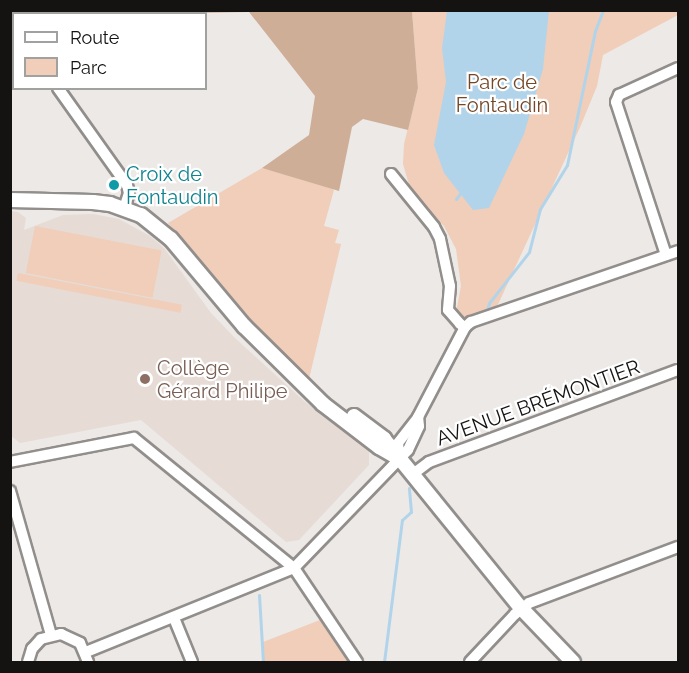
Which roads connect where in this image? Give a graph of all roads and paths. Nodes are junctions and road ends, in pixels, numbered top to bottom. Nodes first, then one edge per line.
1 (678, 68) edge
2 (59, 90) edge
3 (391, 174) dead end
4 (10, 200) edge
5 (124, 208) junction
6 (678, 250) edge
7 (666, 255) junction
8 (465, 327) junction
9 (678, 370) edge
10 (400, 459) junction
11 (10, 462) edge
12 (413, 474) junction
13 (10, 490) edge
14 (678, 547) edge
15 (294, 568) junction
16 (521, 608) junction
17 (174, 618) junction
18 (51, 635) junction
19 (87, 657) edge
20 (28, 663) edge
21 (192, 663) edge
22 (357, 663) edge
23 (470, 663) edge
24 (573, 663) edge

1 - 7 street
2 - 5 street
3 - 8 street
4 - 5 main road
5 - 10 main road
6 - 7 street
7 - 8 street
8 - 10 street
9 - 12 street, AVENUE BRÉMONTIER
10 - 12 main road
10 - 15 street
11 - 15 street
12 - 16 main road
13 - 18 street
14 - 16 street
15 - 17 street
15 - 22 street
16 - 23 street
16 - 24 main road
17 - 19 street
17 - 21 street
18 - 19 street
18 - 20 street

